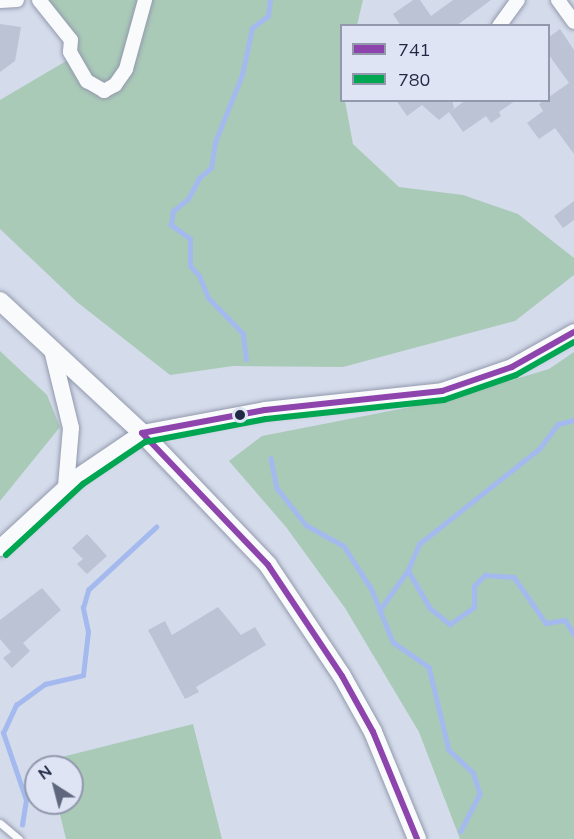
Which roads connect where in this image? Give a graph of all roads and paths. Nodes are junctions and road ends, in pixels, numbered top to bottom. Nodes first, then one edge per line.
1 (17, 0) edge
2 (39, 0) edge
3 (145, 0) edge
4 (518, 0) edge
5 (558, 0) edge
6 (0, 1) edge
7 (574, 22) edge
8 (500, 24) edge
9 (0, 302) edge
10 (574, 332) edge
11 (52, 350) junction
12 (142, 433) junction
13 (66, 486) junction
14 (0, 548) edge
15 (0, 823) edge
16 (19, 839) edge
17 (417, 839) edge

1 - 6 street
2 - 3 street
4 - 8 street
5 - 7 street
9 - 11 main road
10 - 12 street
11 - 12 main road
11 - 13 street
12 - 13 street
12 - 17 main road
13 - 14 street
15 - 16 lane

